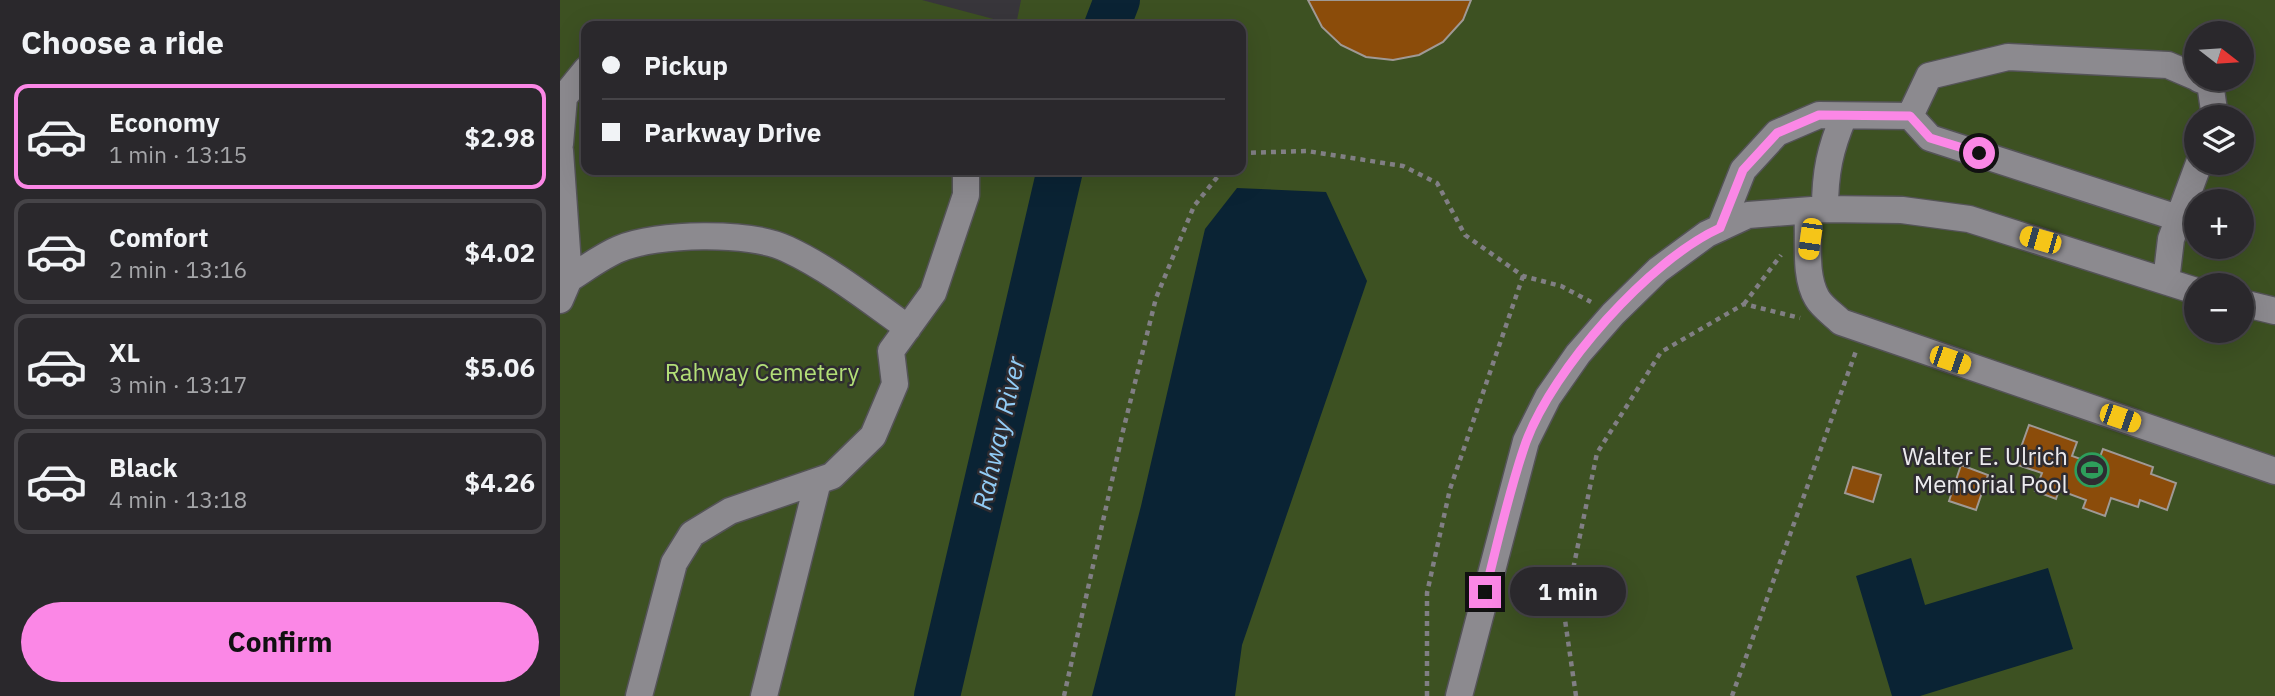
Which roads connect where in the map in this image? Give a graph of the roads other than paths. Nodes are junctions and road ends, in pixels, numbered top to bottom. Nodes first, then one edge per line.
1 (2184, 72) edge
2 (581, 76) edge
3 (1844, 116) junction
4 (1910, 116) junction
5 (560, 144) edge
6 (560, 151) edge
7 (965, 175) edge
8 (2194, 175) edge
9 (1816, 210) junction
10 (2178, 218) junction
11 (1720, 228) junction
12 (2165, 281) junction
13 (2184, 287) edge
14 (564, 290) edge
15 (2254, 306) edge
16 (2275, 311) edge
17 (908, 328) junction
18 (2275, 471) edge
19 (818, 481) junction
20 (639, 696) edge
21 (764, 696) edge
22 (1459, 696) edge

1 - 4 street
2 - 5 street
3 - 4 street
3 - 9 street
3 - 11 street
4 - 10 street
6 - 14 street
7 - 17 street
8 - 10 street
9 - 11 street
9 - 12 street
9 - 18 street
10 - 12 street
11 - 22 street
12 - 13 street
14 - 17 street
15 - 16 street
17 - 19 street
19 - 20 street
19 - 21 street

